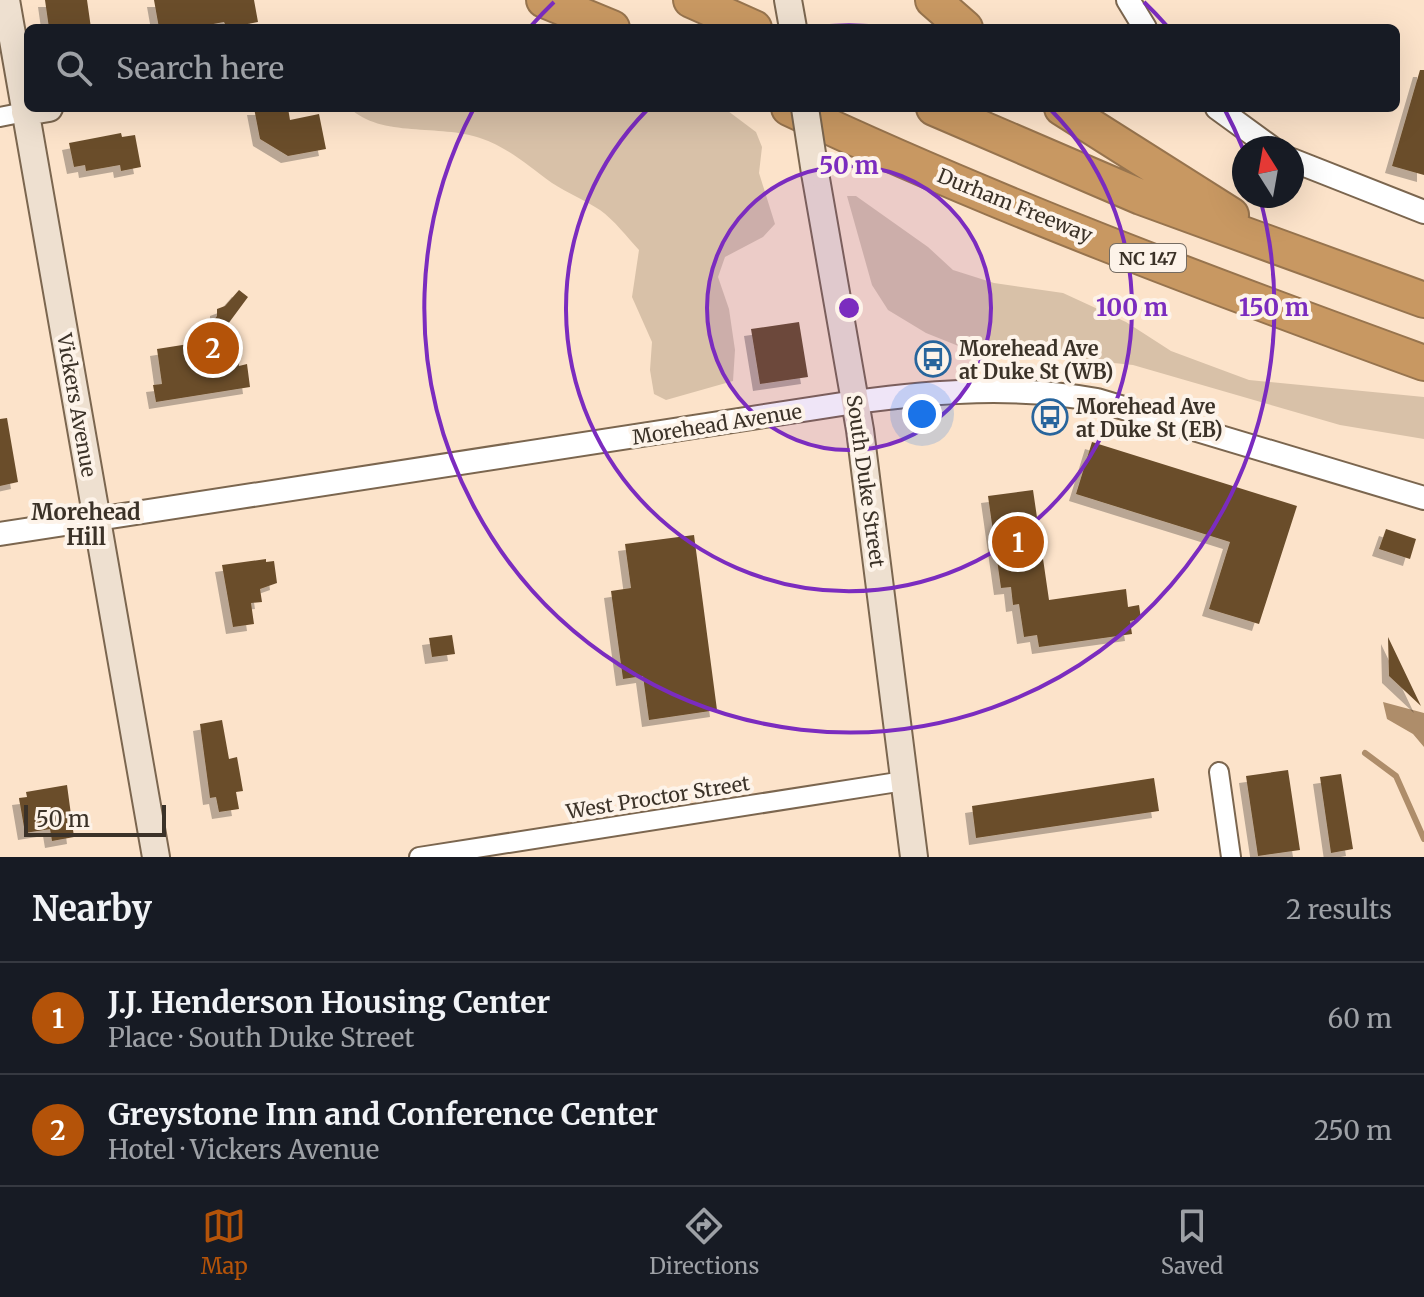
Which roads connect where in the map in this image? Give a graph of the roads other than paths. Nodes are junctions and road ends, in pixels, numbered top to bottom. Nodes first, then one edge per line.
1 (6, 0) edge
2 (544, 0) edge
3 (691, 0) edge
4 (788, 0) edge
5 (933, 0) edge
6 (1128, 0) edge
7 (602, 24) edge
8 (745, 24) edge
9 (792, 24) edge
10 (960, 24) edge
11 (1143, 24) edge
12 (24, 106) edge
13 (25, 112) edge
14 (775, 112) edge
15 (797, 112) edge
16 (806, 112) edge
17 (943, 112) edge
18 (1068, 112) edge
19 (1222, 112) edge
20 (1256, 136) edge
21 (875, 149) junction
22 (1304, 165) edge
23 (1424, 212) edge
24 (1342, 271) junction
25 (1424, 300) edge
26 (1424, 363) edge
27 (855, 402) junction
28 (1424, 498) edge
29 (96, 519) junction
30 (0, 534) edge
31 (1219, 772) dead end
32 (904, 781) junction
33 (465, 854) edge
34 (156, 857) edge
35 (419, 857) edge
36 (914, 857) edge
37 (1231, 857) edge

1 - 12 main road, Vickers Avenue
2 - 7 highway
3 - 8 highway
4 - 9 main road
5 - 10 highway
6 - 11 street
13 - 29 main road, Vickers Avenue
14 - 21 highway
15 - 21 highway, Durham Freeway / NC 147
16 - 27 main road, South Duke Street, bridge
17 - 24 highway, NC 147
18 - 24 highway
19 - 20 street
21 - 26 highway, Durham Freeway / NC 147
22 - 23 street
24 - 25 highway, NC 147
27 - 28 street, Morehead Avenue
27 - 29 street, Morehead Avenue
27 - 32 main road, South Duke Street
29 - 30 street, Morehead Avenue
29 - 34 main road, Vickers Avenue
31 - 37 street
32 - 33 street, West Proctor Street
32 - 36 main road, South Duke Street
33 - 35 street, West Proctor Street

